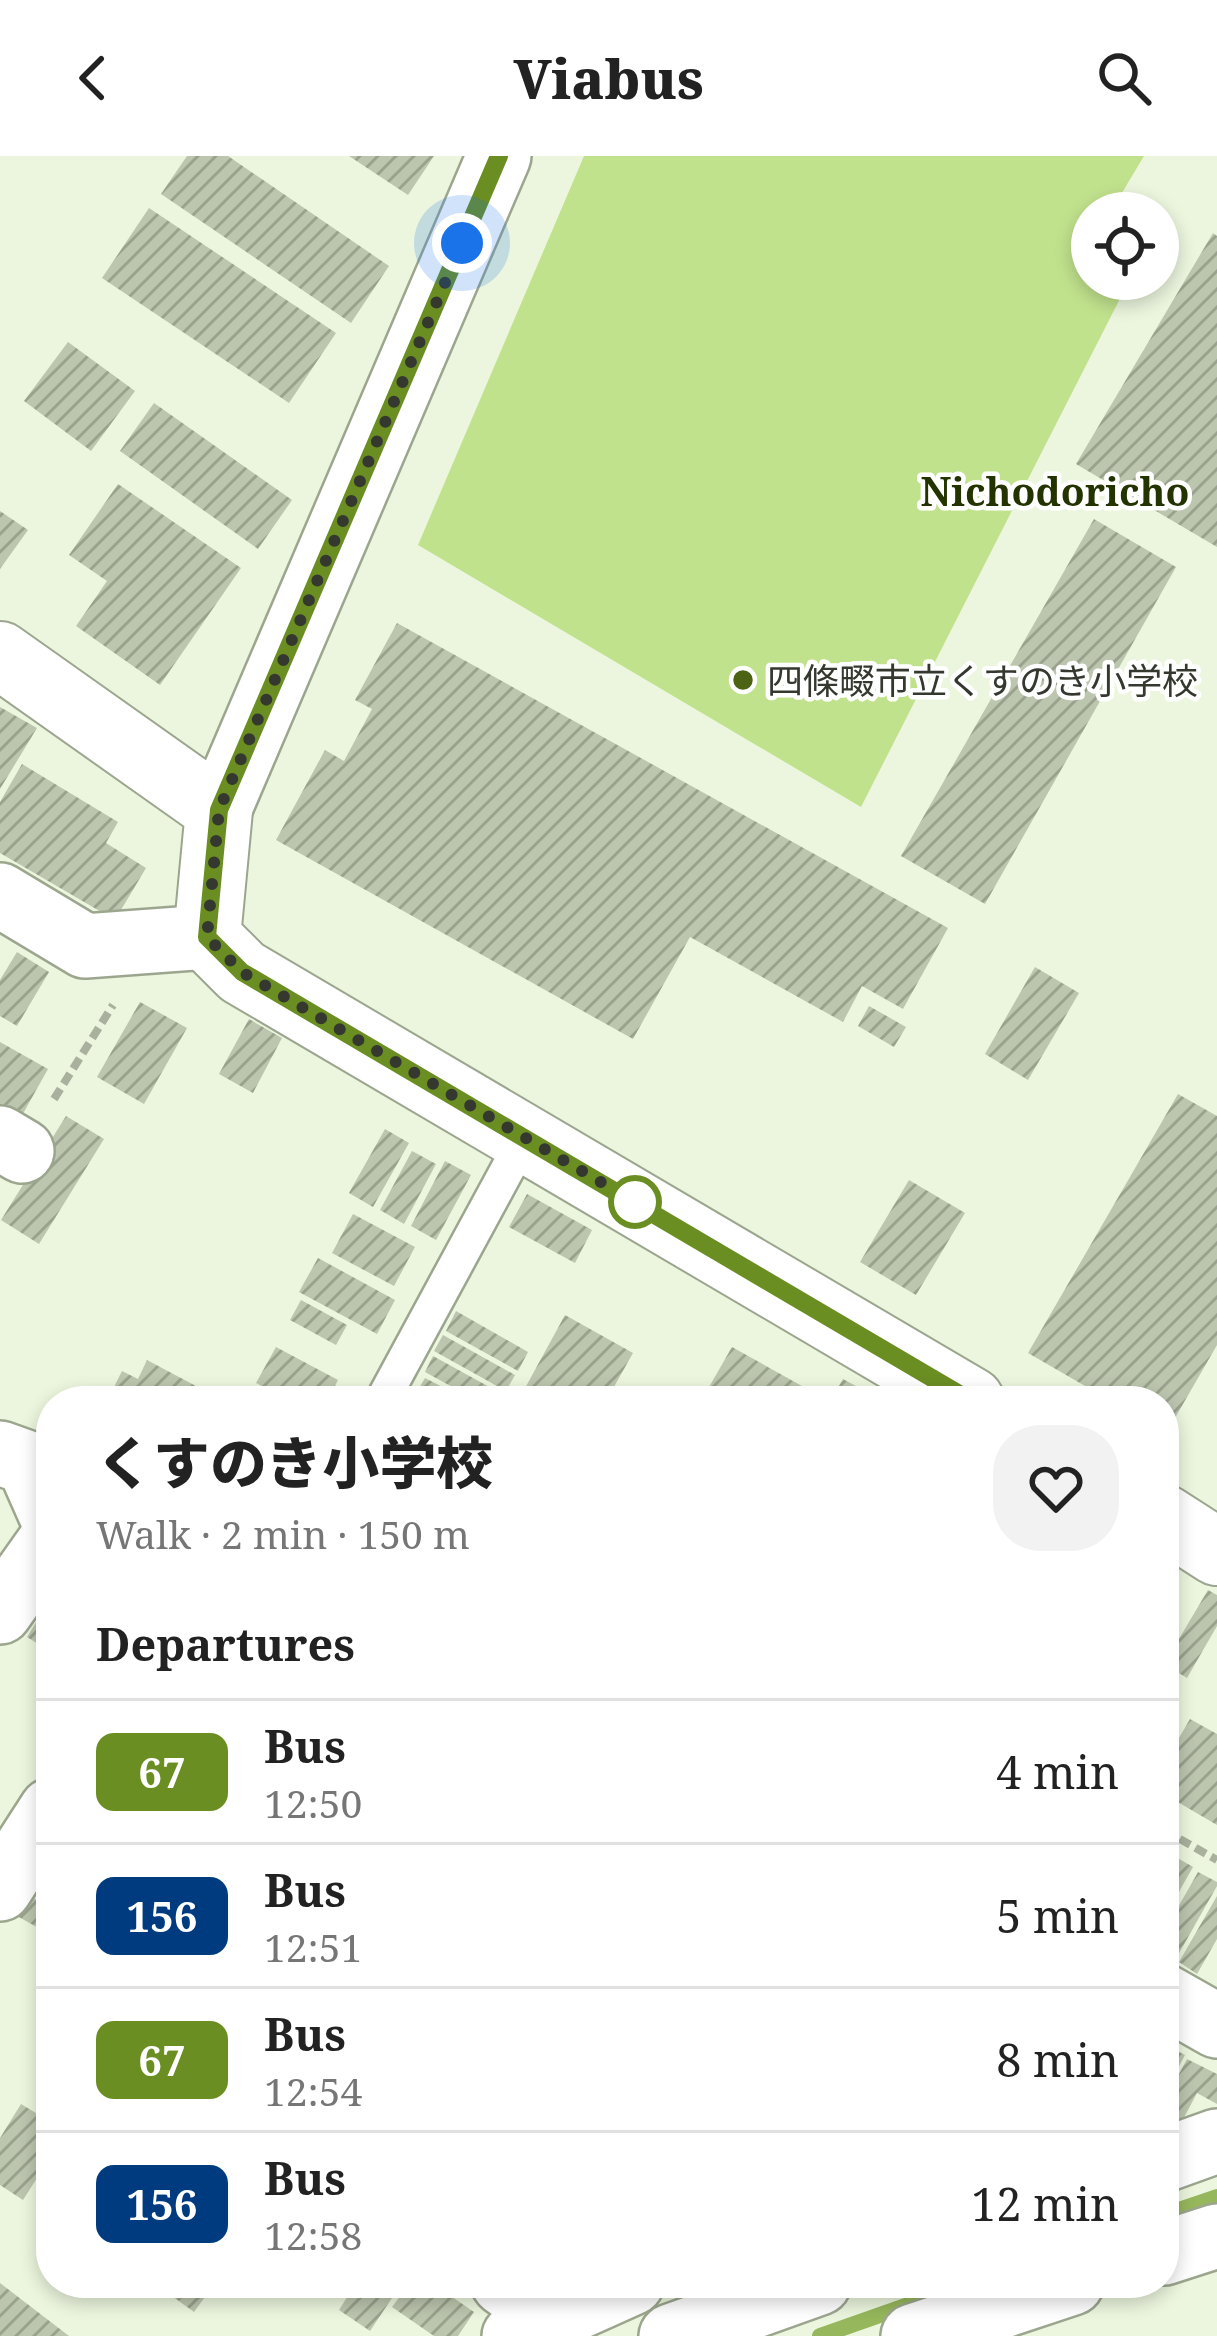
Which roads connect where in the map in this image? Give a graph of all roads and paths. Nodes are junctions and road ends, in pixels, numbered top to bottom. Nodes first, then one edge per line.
1 (499, 156) edge
2 (0, 656) edge
3 (219, 810) junction
4 (0, 895) edge
5 (178, 939) junction
6 (525, 1137) junction
7 (11, 1144) edge
8 (390, 1386) edge
9 (946, 1386) edge
10 (0, 1453) edge
11 (36, 1480) edge
12 (1179, 1528) edge
13 (1217, 1552) edge
14 (36, 1561) edge
15 (0, 1612) edge
16 (36, 1833) edge
17 (1179, 1838) edge
18 (1217, 1860) edge
19 (0, 1889) edge
20 (1179, 2004) edge
21 (1217, 2026) edge
22 (1217, 2140) edge
23 (1179, 2154) edge
24 (1217, 2236) edge
25 (1179, 2248) edge
26 (576, 2298) edge
27 (777, 2298) edge
28 (1027, 2298) edge
29 (523, 2312) edge
30 (670, 2336) edge
31 (913, 2336) edge

1 - 3 street
2 - 3 street
3 - 5 street
4 - 5 street
5 - 6 street
5 - 7 path
6 - 8 lane
6 - 9 street
10 - 11 street
12 - 13 street
14 - 15 street
16 - 19 street
17 - 18 path
20 - 21 street
22 - 23 street
24 - 25 street
26 - 29 street
27 - 30 street
28 - 31 street

